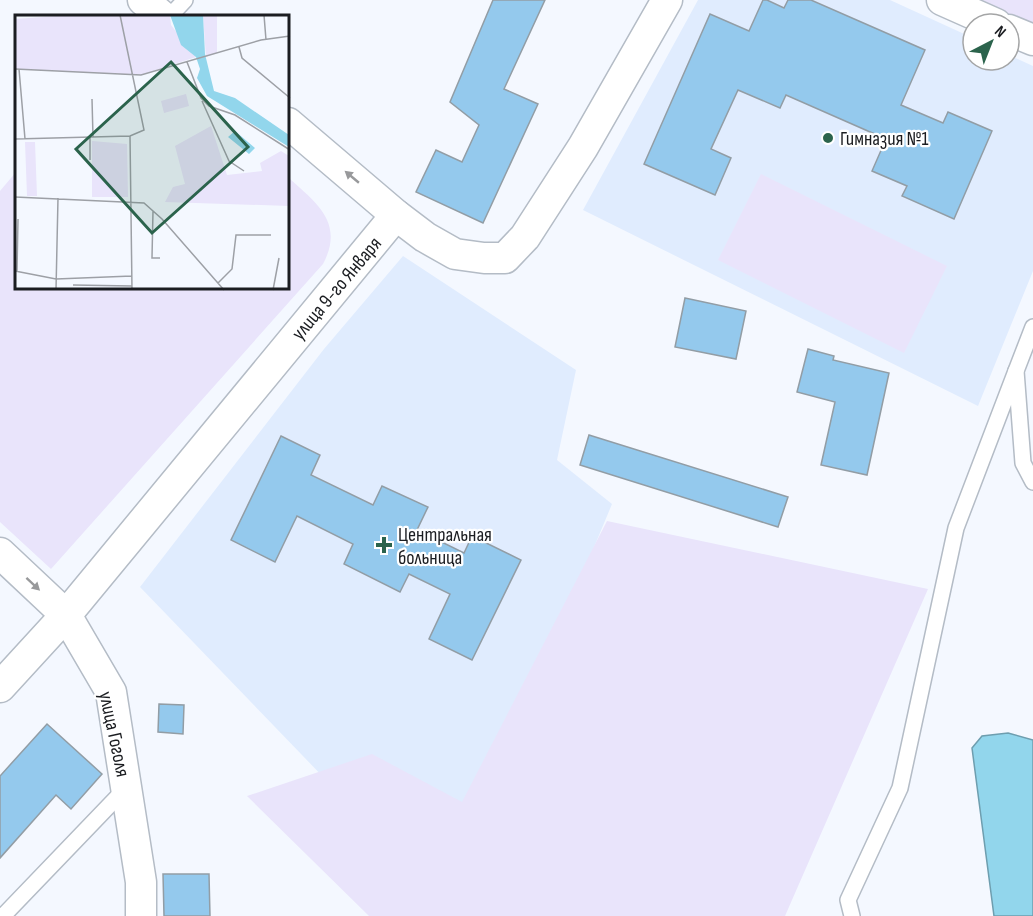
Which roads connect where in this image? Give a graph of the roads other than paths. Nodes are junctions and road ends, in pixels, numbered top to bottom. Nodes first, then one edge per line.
1 (184, 0) edge
2 (667, 0) edge
3 (942, 0) edge
4 (152, 11) edge
5 (969, 12) edge
6 (290, 125) edge
7 (396, 215) junction
8 (1033, 327) edge
9 (1016, 371) junction
10 (1033, 482) edge
11 (0, 553) edge
12 (66, 615) junction
13 (0, 687) edge
14 (126, 788) junction
15 (3, 916) edge
16 (141, 916) edge
17 (852, 916) edge

1 - 4 lane
2 - 7 street
3 - 5 street
7 -> 6 street
7 - 12 street, улица 9-го Января
8 - 9 lane
9 - 10 lane
9 - 17 lane
11 -> 12 street, улица Гоголя
12 - 13 street, улица 9-го Января
12 - 14 street, улица Гоголя
14 - 15 lane
14 - 16 street, улица Гоголя

